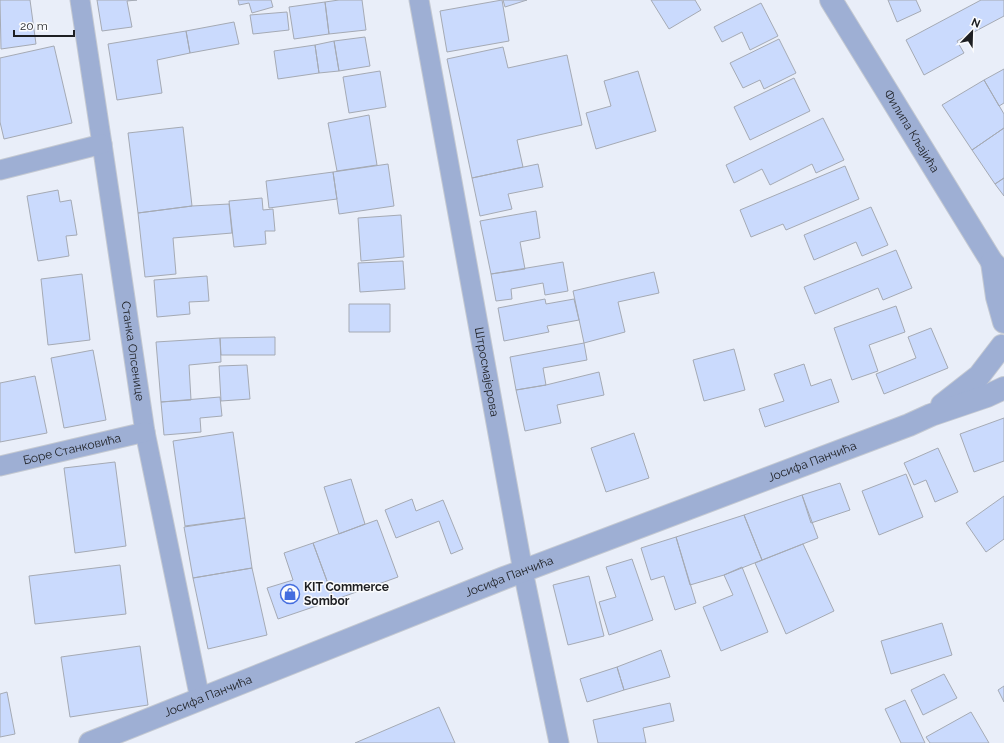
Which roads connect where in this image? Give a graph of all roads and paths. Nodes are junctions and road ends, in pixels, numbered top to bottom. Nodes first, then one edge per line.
1 (80, 0) edge
2 (419, 0) edge
3 (831, 0) edge
4 (102, 144) junction
5 (0, 170) edge
6 (998, 268) edge
7 (1004, 322) edge
8 (1004, 343) edge
9 (1004, 388) edge
10 (931, 415) junction
11 (145, 432) junction
12 (0, 466) edge
13 (523, 571) junction
14 (200, 699) junction
15 (90, 743) edge
16 (559, 743) edge

1 - 4 street, Станка Опсенице
2 - 13 street, Штросмајерова
3 - 6 street, Филипа Кљајића
4 - 5 street
4 - 11 street, Станка Опсенице
6 - 7 street, Филипа Кљајића
8 - 10 street, Јосифа Панчића
9 - 10 street, Јосифа Панчића
10 - 13 street, Јосифа Панчића
11 - 12 street, Боре Станковића
11 - 14 street, Станка Опсенице
13 - 14 street, Јосифа Панчића
13 - 16 street, Штросмајерова
14 - 15 street, Јосифа Панчића

